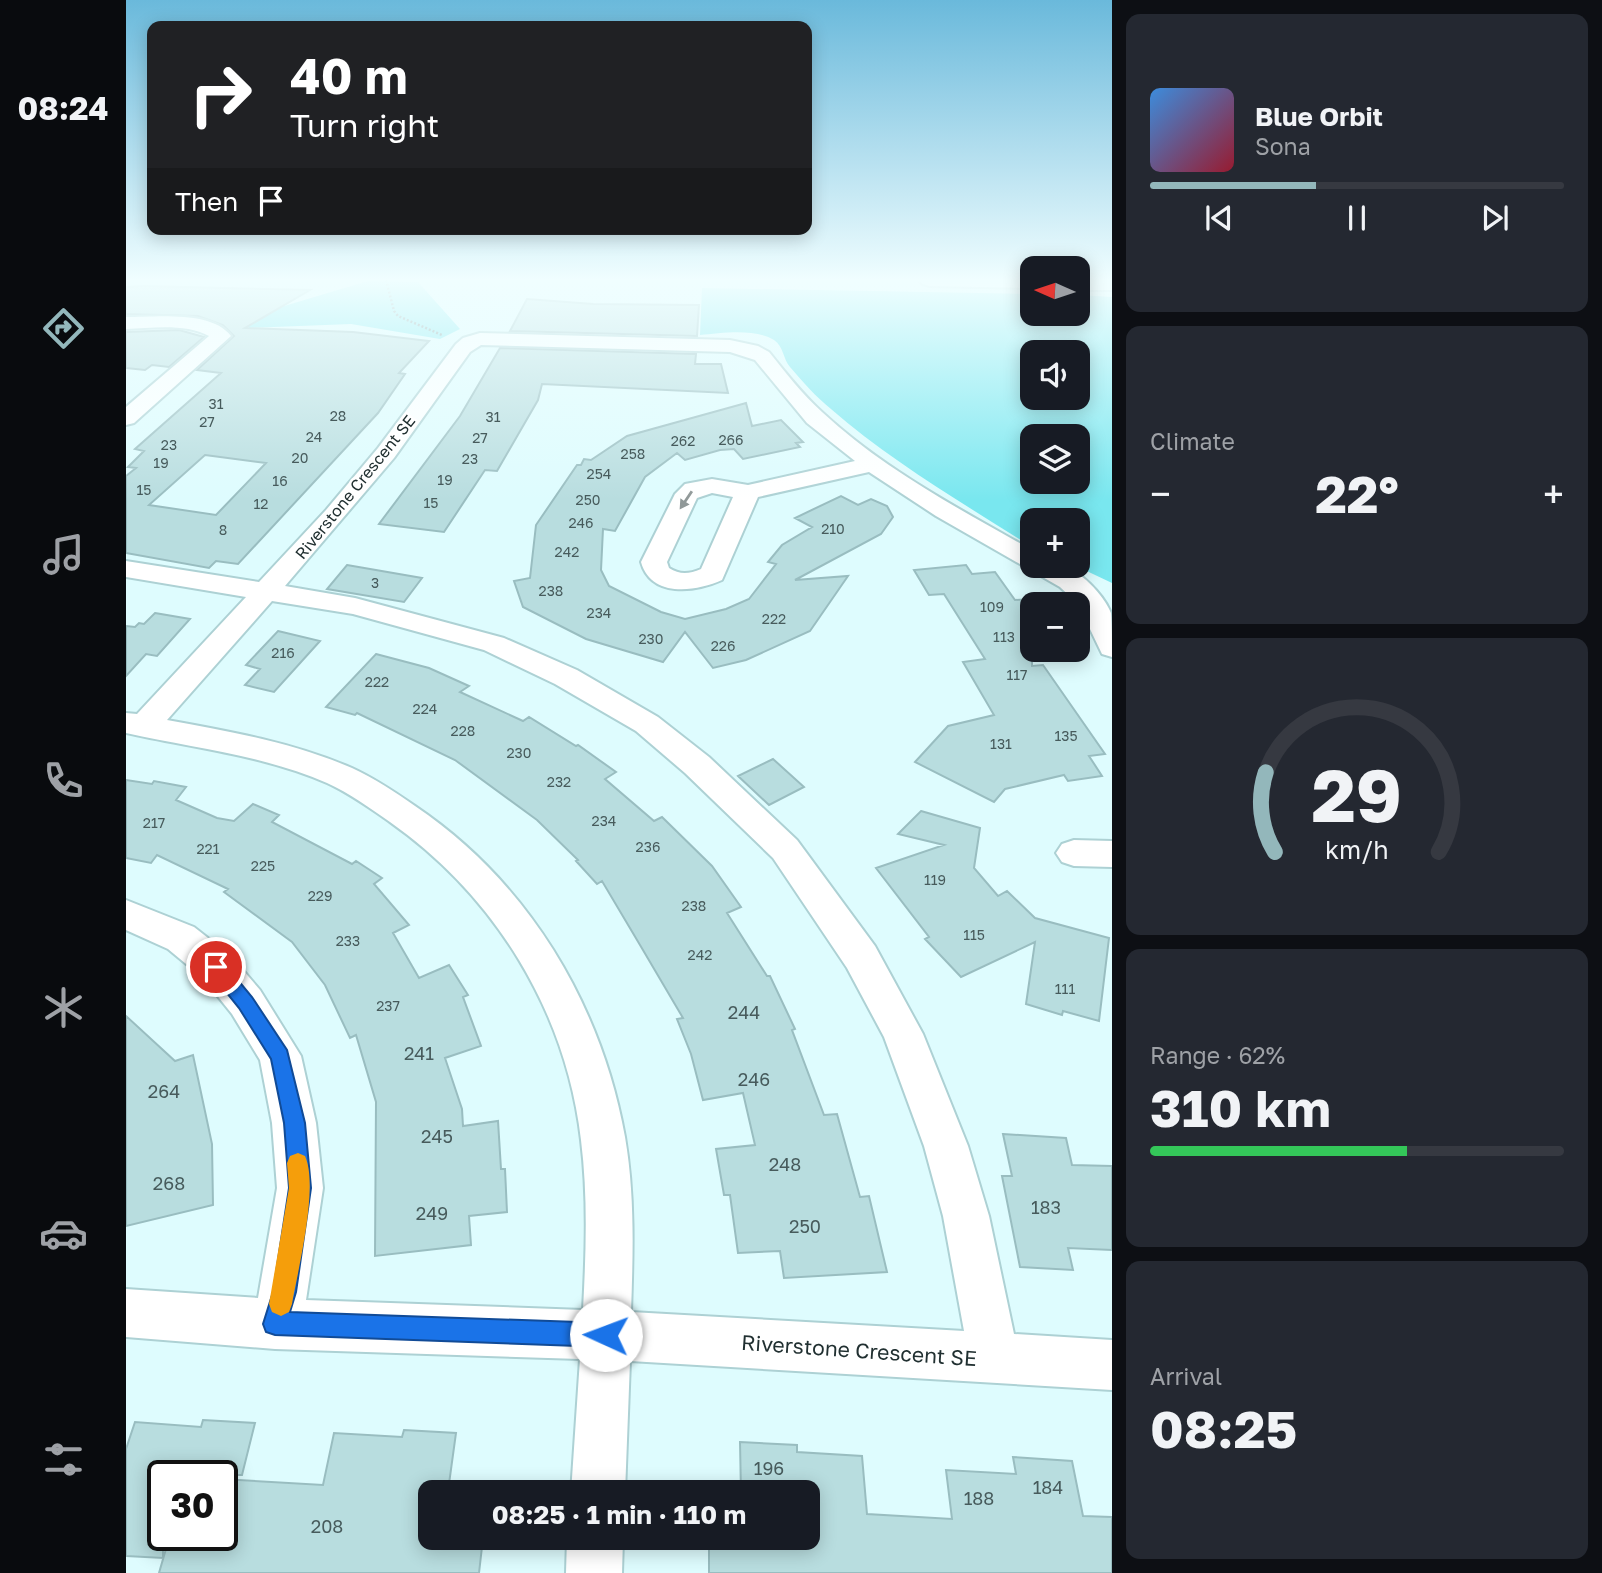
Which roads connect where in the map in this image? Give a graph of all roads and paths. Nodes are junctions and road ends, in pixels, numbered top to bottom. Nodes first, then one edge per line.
1 (200, 353) edge
2 (460, 353) edge
3 (757, 353) edge
4 (126, 418) edge
5 (873, 464) junction
6 (748, 492) dead end
7 (1020, 554) edge
8 (126, 569) edge
9 (1062, 578) edge
10 (266, 592) junction
11 (1112, 648) edge
12 (135, 724) edge
13 (1074, 853) dead end
14 (1112, 854) edge
15 (126, 914) edge
16 (126, 1313) edge
17 (275, 1324) junction
18 (606, 1335) junction
19 (994, 1359) junction
20 (1112, 1365) edge
21 (599, 1480) edge
22 (595, 1550) edge
23 (594, 1573) edge

1 - 4 street
2 - 10 street, Riverstone Crescent SE
3 - 5 street
5 - 6 street
5 - 7 street
8 - 10 street
9 - 11 street
10 - 12 street, Riverstone Crescent SE
10 - 19 street
12 - 18 street
13 - 14 street
15 - 17 street
16 - 17 street, Riverstone Crescent SE
17 - 18 street, Riverstone Crescent SE
18 - 19 street, Riverstone Crescent SE
18 - 21 street
19 - 20 street, Riverstone Crescent SE
22 - 23 street

